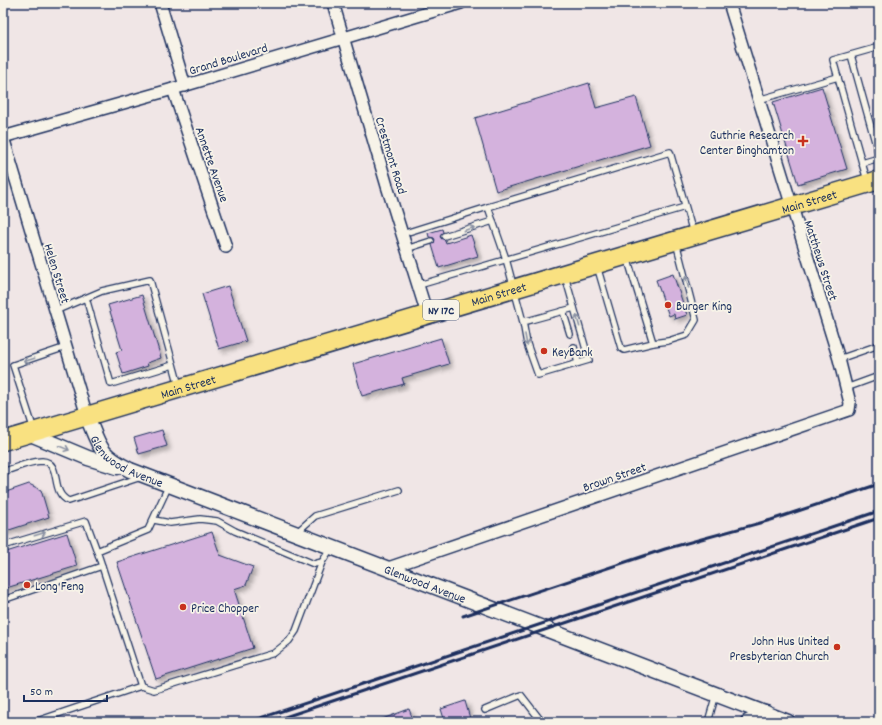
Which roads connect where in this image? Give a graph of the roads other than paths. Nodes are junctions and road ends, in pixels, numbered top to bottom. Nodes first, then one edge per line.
1 (160, 3) edge
2 (333, 3) edge
3 (461, 3) edge
4 (729, 3) edge
5 (343, 38) junction
6 (879, 47) edge
7 (851, 55) junction
8 (838, 77) junction
9 (185, 86) junction
10 (173, 89) junction
11 (758, 100) junction
12 (3, 137) edge
13 (879, 157) edge
14 (862, 163) junction
15 (873, 182) edge
16 (790, 206) junction
17 (685, 207) junction
18 (488, 208) junction
19 (493, 221) junction
20 (402, 234) junction
21 (694, 235) junction
22 (444, 236) dead end
23 (676, 240) junction
24 (431, 241) dead end
25 (226, 248) dead end
26 (406, 249) junction
27 (627, 255) junction
28 (506, 259) junction
29 (596, 264) junction
30 (564, 274) junction
31 (419, 286) junction
32 (513, 289) junction
33 (86, 298) junction
34 (574, 308) junction
35 (55, 311) junction
36 (563, 312) junction
37 (427, 314) junction
38 (524, 322) junction
39 (570, 334) dead end
40 (653, 343) junction
41 (879, 345) edge
42 (66, 347) junction
43 (574, 347) dead end
44 (839, 359) junction
45 (578, 363) junction
46 (173, 365) junction
47 (879, 376) edge
48 (845, 388) junction
49 (180, 389) junction
50 (849, 410) joint
51 (87, 416) junction
52 (31, 432) junction
53 (3, 441) edge
54 (130, 470) junction
55 (3, 472) edge
56 (144, 476) junction
57 (168, 485) junction
58 (399, 490) dead end
59 (154, 520) junction
60 (296, 533) junction
61 (3, 546) edge
62 (332, 547) junction
63 (97, 551) junction
64 (322, 562) junction
65 (102, 566) junction
66 (388, 568) junction
67 (3, 600) edge
68 (141, 686) junction
69 (716, 694) junction
70 (484, 710) dead end
71 (766, 713) junction
72 (34, 722) edge
73 (542, 722) edge
74 (708, 722) edge
75 (748, 722) edge
76 (788, 722) edge

1 - 9 street
2 - 5 street, Crestmont Road
3 - 5 street, Grand Boulevard
4 - 11 street, Matthews Street
5 - 9 street, Grand Boulevard
5 - 20 street, Crestmont Road
6 - 7 lane
7 - 8 lane
7 - 13 lane
8 - 11 lane
8 - 14 lane
9 - 10 street, Grand Boulevard
10 - 12 street, Grand Boulevard
10 - 25 street, Annette Avenue
11 - 16 street, Matthews Street
12 - 35 street, Helen Street
13 - 14 lane
14 - 15 lane
15 - 16 main road, Main Street / NY 17C
16 - 21 main road, Main Street / NY 17C
16 - 44 street, Matthews Street
17 - 18 lane
17 - 21 lane
17 - 28 lane
18 - 19 lane
18 - 20 lane
22 -> 19 lane
19 - 28 lane
20 - 26 street, Crestmont Road
21 - 23 main road, Main Street / NY 17C
23 - 27 main road, Main Street / NY 17C
40 -> 23 lane
24 - 26 lane
26 - 31 street, Crestmont Road
27 - 29 main road, Main Street / NY 17C
27 - 40 lane
28 - 31 lane
28 - 32 lane
29 - 30 main road, Main Street / NY 17C
29 - 40 lane
30 - 32 main road, Main Street / NY 17C
30 - 34 lane
31 - 37 street, Crestmont Road
32 - 37 main road, Main Street / NY 17C
32 - 38 lane
33 - 35 lane
33 - 46 lane
33 - 46 lane
34 - 36 lane
45 -> 34 lane
35 - 42 street, Helen Street
36 - 38 lane
36 - 39 lane
37 - 49 main road, Main Street / NY 17C
38 -> 45 lane
41 - 44 lane
42 - 51 street, Helen Street
42 -> 52 lane
43 - 45 lane
44 - 48 street, Matthews Street
46 - 49 lane
47 - 48 lane
48 - 50 street, Matthews Street
49 - 51 main road, Main Street / NY 17C
50 - 66 street, Brown Street
51 - 52 main road, Main Street / NY 17C
51 - 54 street, Glenwood Avenue
52 - 53 main road, Main Street / NY 17C
52 -> 54 street
54 - 56 street, Glenwood Avenue
55 - 56 lane
56 - 57 street, Glenwood Avenue
57 - 59 lane
57 - 60 street, Glenwood Avenue
58 - 60 lane
59 - 63 lane
59 - 64 lane
60 - 62 street, Glenwood Avenue
61 -> 63 lane
62 - 64 lane
62 - 66 street, Glenwood Avenue
63 - 65 lane
64 - 68 lane
65 - 67 lane
65 - 68 lane
66 - 69 street, Glenwood Avenue
68 - 72 lane
69 - 71 street, Glenwood Avenue
69 - 74 lane
70 - 73 lane
71 - 75 street
71 - 76 street, Glenwood Avenue

